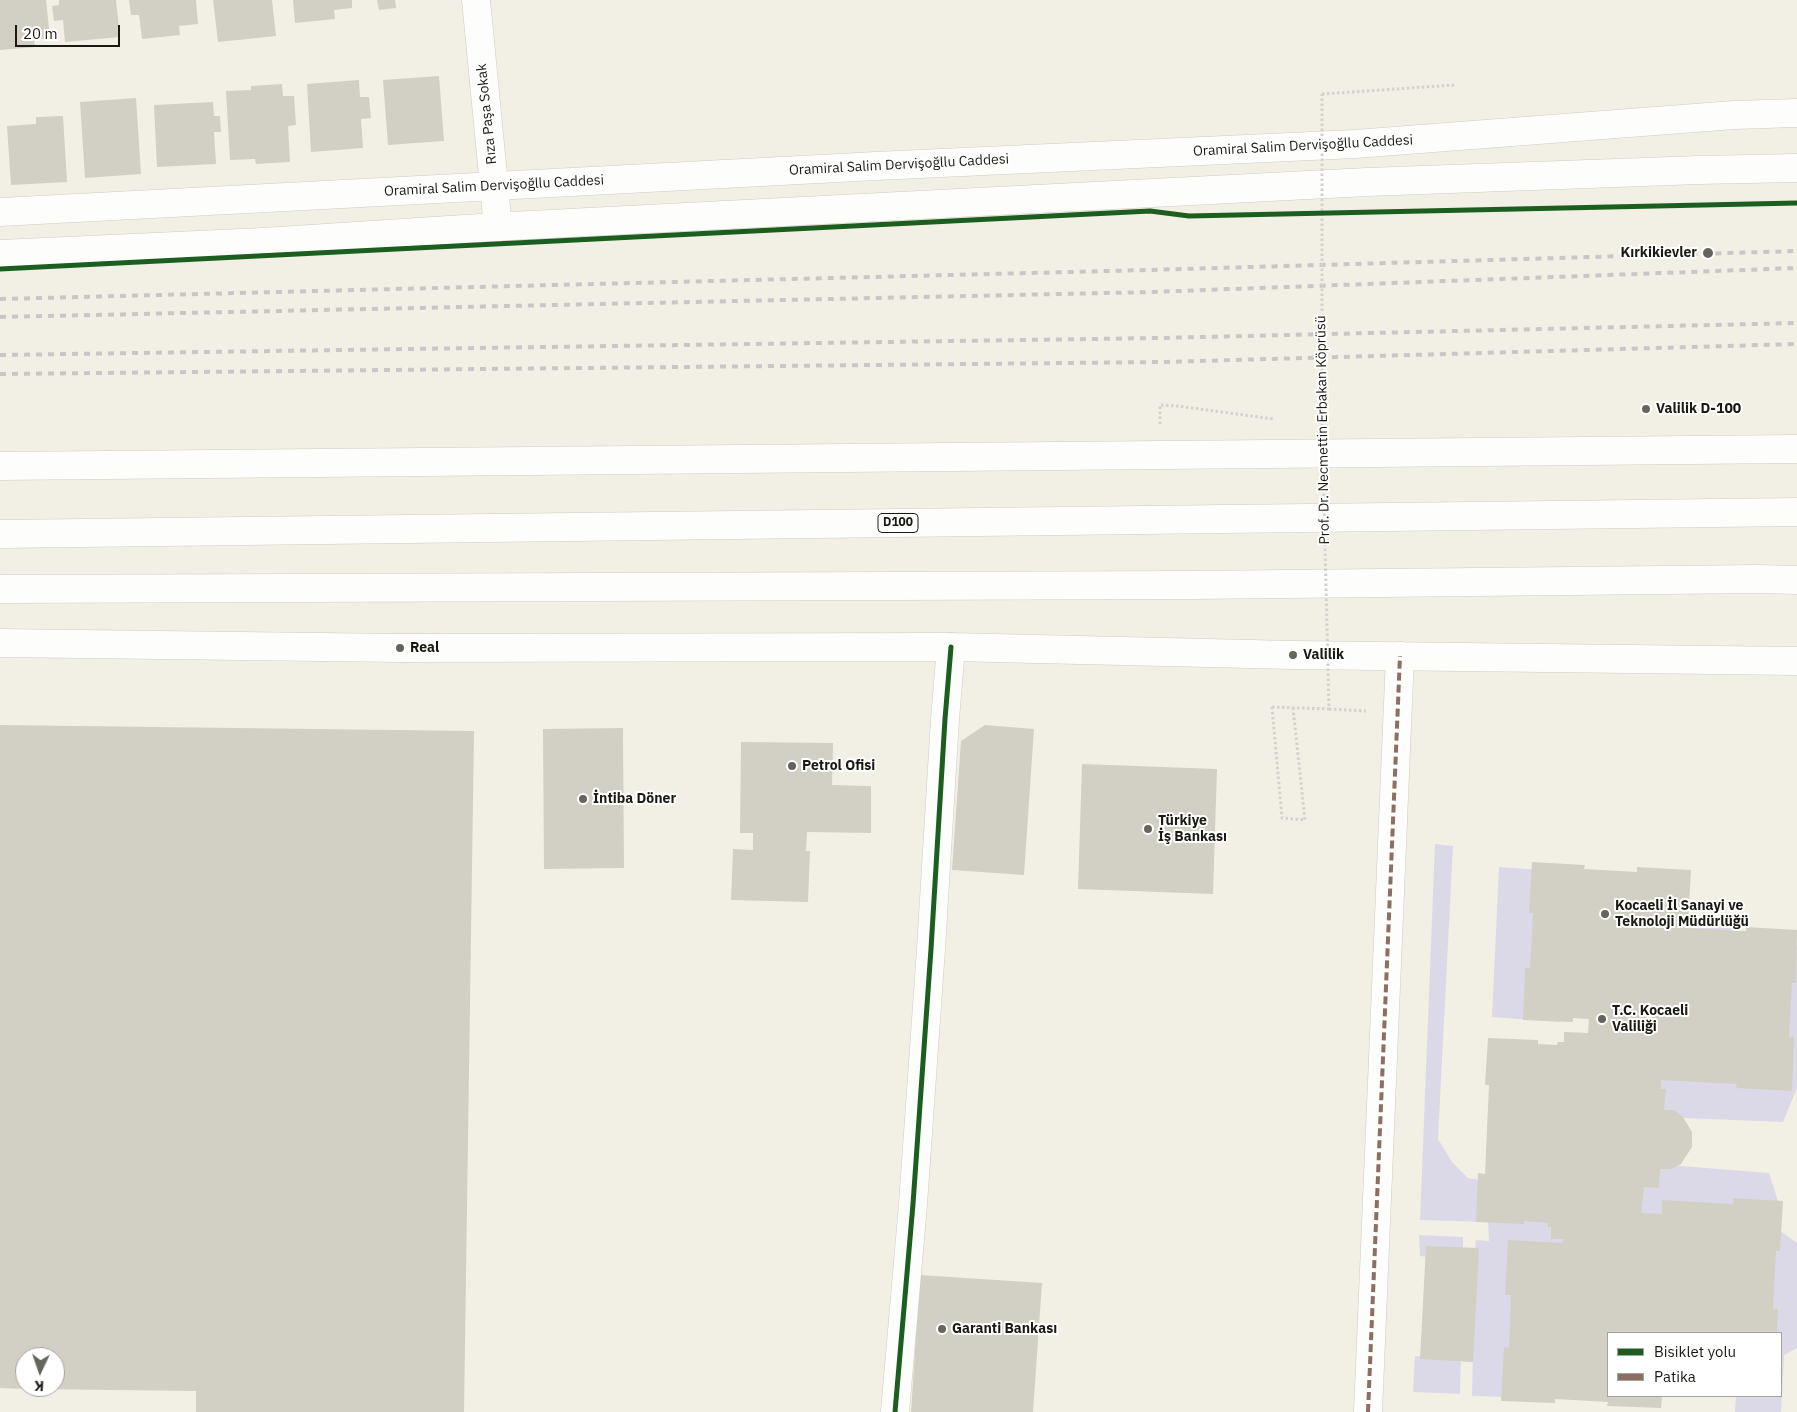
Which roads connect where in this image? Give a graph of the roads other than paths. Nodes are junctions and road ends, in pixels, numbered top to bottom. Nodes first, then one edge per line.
1 (476, 0) edge
2 (1797, 112) edge
3 (1797, 168) edge
4 (495, 186) junction
5 (0, 212) edge
6 (498, 228) junction
7 (0, 254) edge
8 (1797, 449) edge
9 (0, 466) edge
10 (1797, 512) edge
11 (0, 534) edge
12 (1797, 580) edge
13 (0, 589) edge
14 (0, 642) edge
15 (951, 647) junction
16 (1400, 656) junction
17 (1797, 661) edge
18 (895, 1412) edge
19 (1368, 1412) edge

1 - 4 main road, Rıza Paşa Sokak
2 - 4 main road, Oramiral Salim Dervişoğllu Caddesi
3 - 6 main road
4 - 5 main road, Oramiral Salim Dervişoğllu Caddesi
4 - 6 main road, Rıza Paşa Sokak
6 - 7 main road
8 - 9 main road
10 - 11 main road, D100
12 - 13 main road
14 - 15 main road
15 - 16 main road
15 - 18 main road
16 - 17 main road
16 - 19 main road

